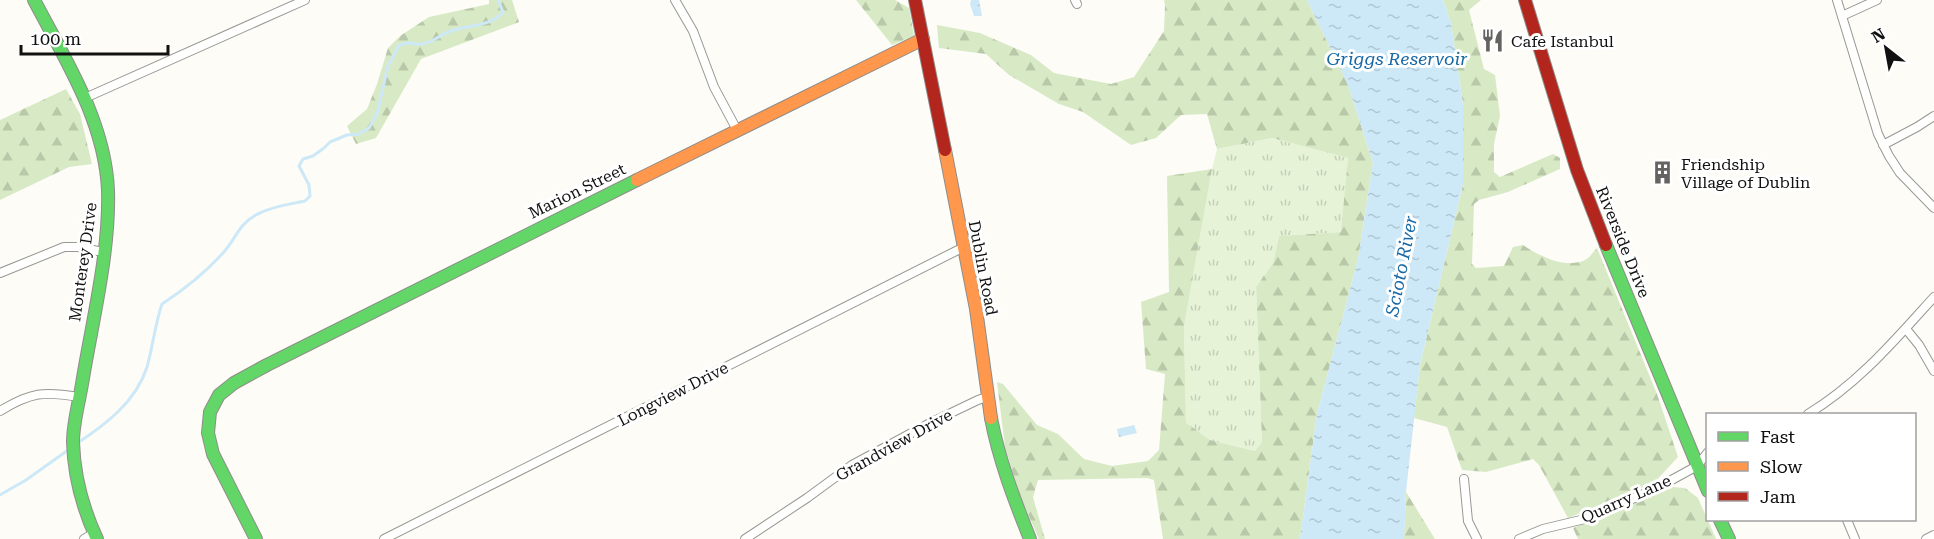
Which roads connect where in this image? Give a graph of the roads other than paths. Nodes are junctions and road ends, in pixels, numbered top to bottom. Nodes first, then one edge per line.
1 (34, 0) edge
2 (304, 0) edge
3 (675, 0) edge
4 (915, 0) edge
5 (1525, 0) edge
6 (1837, 0) edge
7 (1877, 0) edge
8 (1842, 16) junction
9 (923, 39) junction
10 (84, 98) junction
11 (1934, 116) edge
12 (737, 130) junction
13 (1883, 145) junction
14 (1934, 208) edge
15 (962, 248) junction
16 (103, 252) junction
17 (0, 273) edge
18 (1934, 297) edge
19 (1906, 329) junction
20 (1934, 371) edge
21 (79, 396) junction
22 (987, 397) junction
23 (0, 411) edge
24 (1810, 413) edge
25 (1702, 466) edge
26 (1464, 479) dead end
27 (1706, 486) edge
28 (1721, 521) edge
29 (1848, 521) edge
30 (1934, 535) edge
31 (92, 537) edge
32 (256, 539) edge
33 (384, 539) edge
34 (745, 539) edge
35 (1030, 539) edge
36 (1477, 539) edge
37 (1519, 539) edge
38 (1729, 539) edge
39 (1855, 539) edge
40 (1926, 539) edge

1 - 10 street, Monterey Drive
2 - 10 street
3 - 12 street
4 - 9 street, Dublin Road
5 - 25 street, Riverside Drive
6 - 8 street
7 - 8 street
8 - 13 street
9 - 12 street, Marion Street
9 - 15 street, Dublin Road
10 - 16 street, Monterey Drive
11 - 13 street
12 - 32 street, Marion Street
13 - 14 street
15 - 22 street, Dublin Road
15 - 33 street, Longview Drive
16 - 17 street
16 - 21 street, Monterey Drive
18 - 19 street
19 - 20 street
19 - 24 street
21 - 23 street
21 - 31 street, Monterey Drive
22 - 34 street, Grandview Drive
22 - 35 street, Dublin Road
25 - 27 street, Riverside Drive
25 - 37 street, Quarry Lane
26 - 36 street
28 - 38 street
29 - 39 street
30 - 40 street

